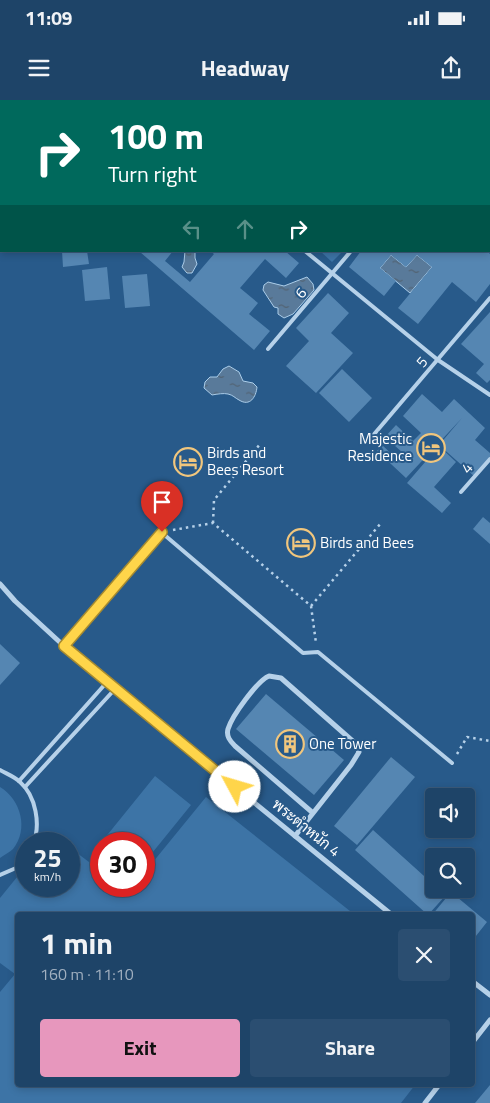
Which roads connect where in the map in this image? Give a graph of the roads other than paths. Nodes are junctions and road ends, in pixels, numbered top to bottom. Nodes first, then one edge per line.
1 (306, 252) edge
2 (350, 252) edge
3 (332, 275) junction
4 (490, 298) edge
5 (268, 349) dead end
6 (438, 360) junction
7 (490, 395) edge
8 (370, 440) dead end
9 (490, 460) edge
10 (461, 492) dead end
11 (0, 584) edge
12 (64, 646) junction
13 (107, 682) junction
14 (115, 689) junction
15 (452, 763) road end
16 (0, 770) edge
17 (19, 781) junction
18 (25, 787) junction
19 (313, 813) junction
20 (37, 832) edge
21 (295, 836) junction
22 (15, 868) edge
23 (0, 875) edge
24 (388, 912) edge
25 (475, 983) edge
26 (490, 995) edge
27 (490, 1020) edge
28 (475, 1039) edge
29 (437, 1087) edge
30 (425, 1103) edge

1 - 3 lane
2 - 3 lane, 6
3 - 5 lane, 6
3 - 6 lane
4 - 6 lane, 5
6 - 7 lane
6 - 8 lane, 5
9 - 10 lane, 4
11 - 12 street, พระตำหนัก 4
12 - 13 street, พระตำหนัก 4
12 - 15 lane
13 - 14 street, พระตำหนัก 4
13 - 17 lane
14 - 18 lane
14 - 21 street, พระตำหนัก 4
16 - 17 lane
17 - 18 lane
18 - 20 lane
19 - 19 street
19 - 21 street
21 - 24 street, พระตำหนัก 4
22 - 23 lane
25 - 26 street
27 - 28 street
29 - 30 street

